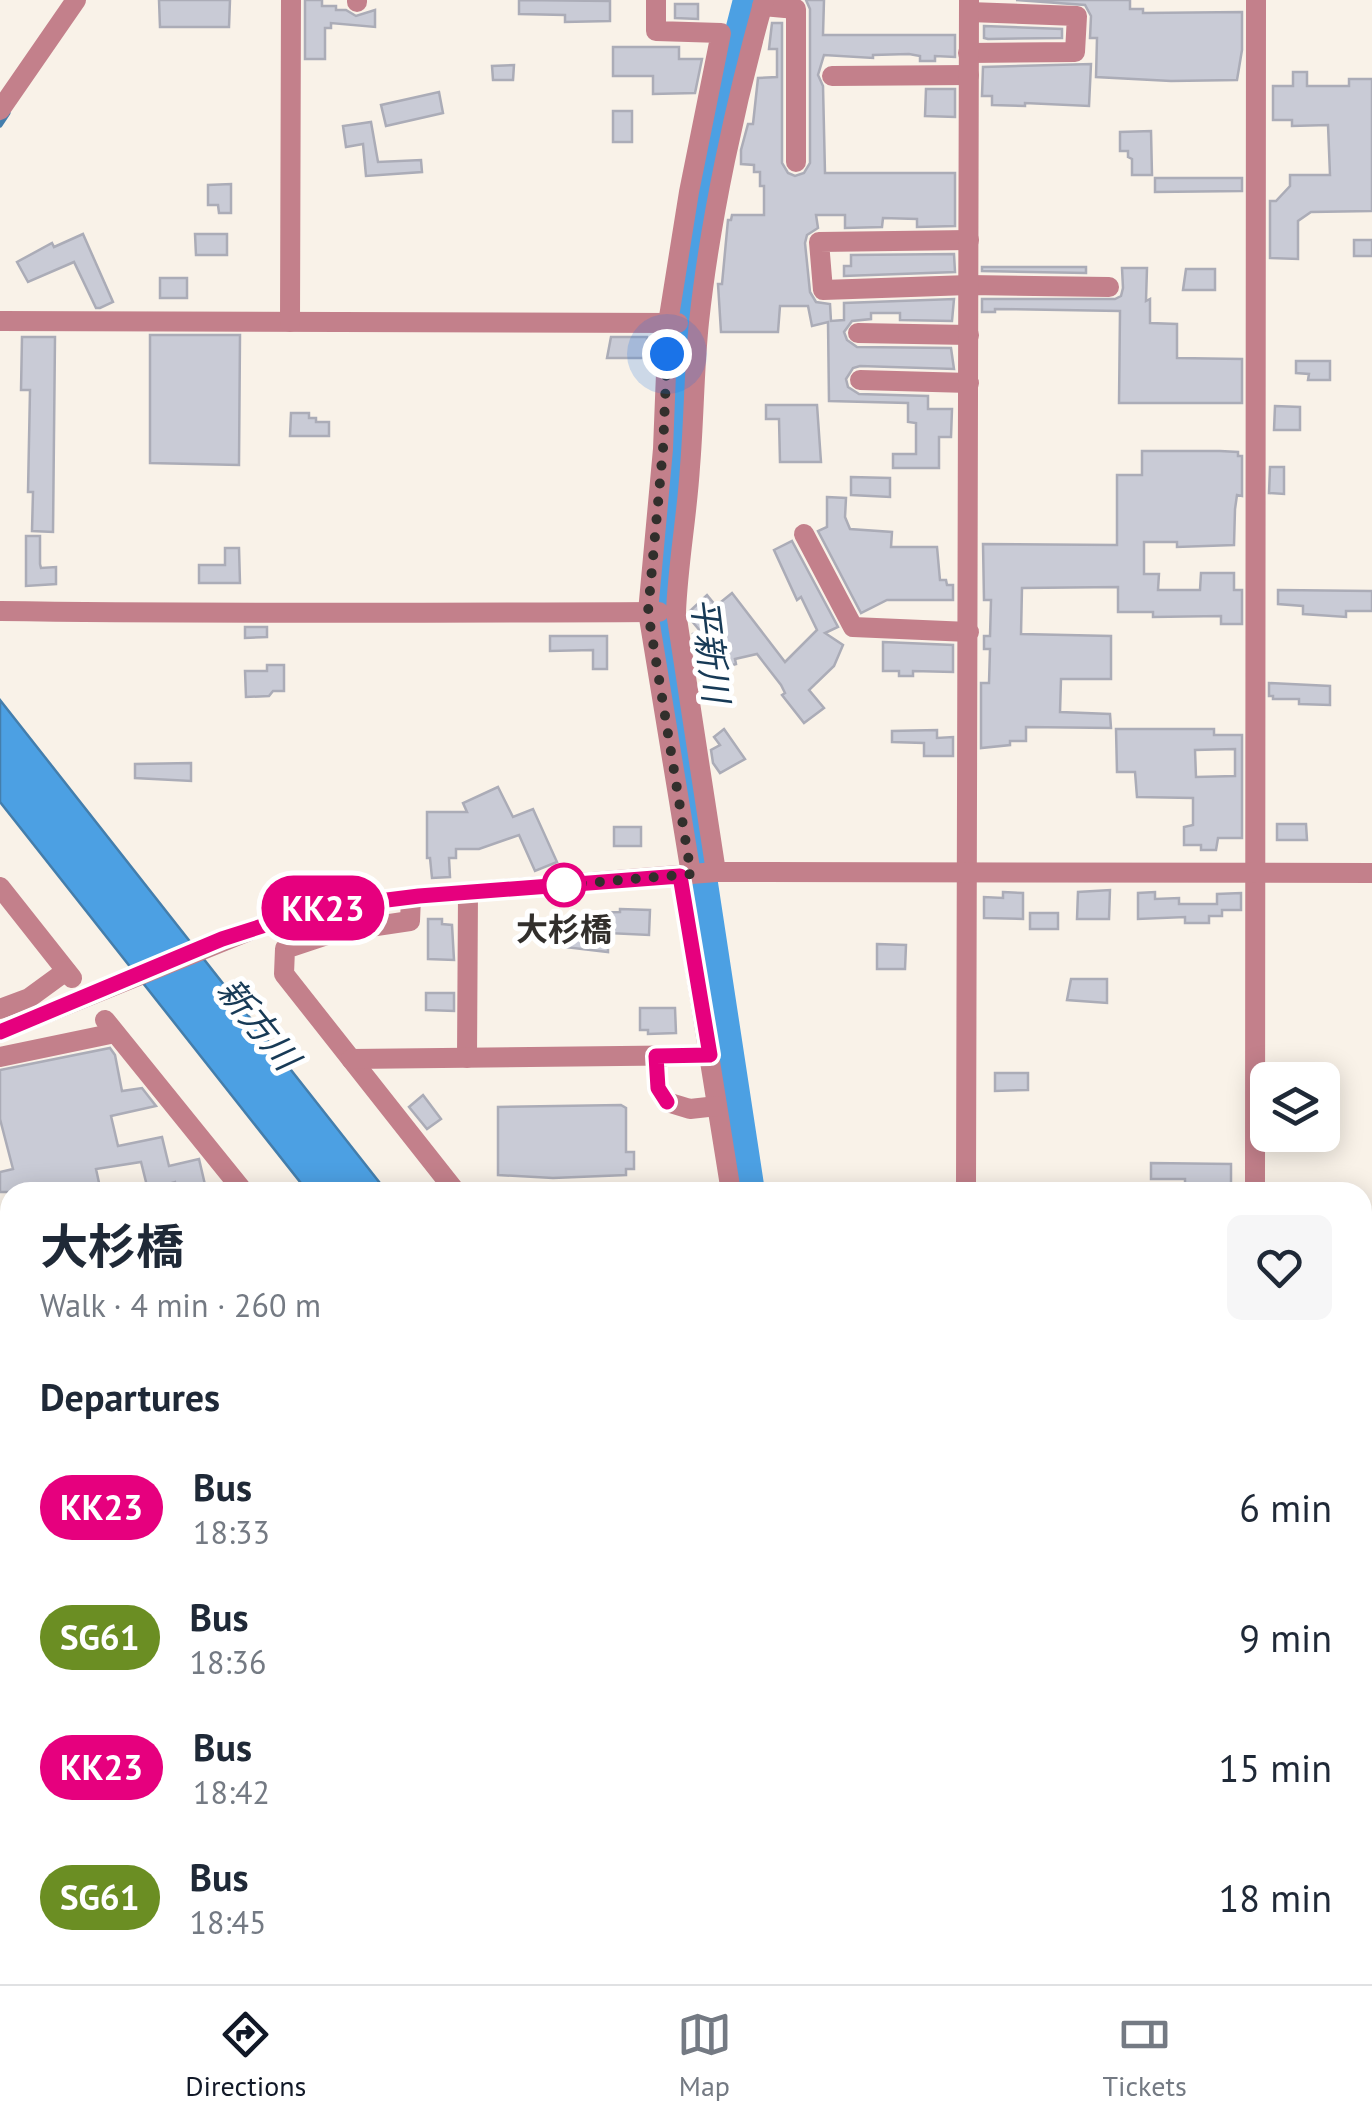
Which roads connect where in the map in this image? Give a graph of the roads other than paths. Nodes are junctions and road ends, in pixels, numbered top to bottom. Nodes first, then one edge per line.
1 (76, 0) edge
2 (290, 0) edge
3 (656, 0) edge
4 (1256, 0) edge
5 (763, 3) edge
6 (968, 6) edge
7 (968, 53) junction
8 (968, 75) junction
9 (832, 76) dead end
10 (0, 110) edge
11 (796, 162) dead end
12 (969, 240) junction
13 (968, 285) junction
14 (1108, 287) dead end
15 (0, 321) edge
16 (290, 322) junction
17 (668, 322) junction
18 (699, 323) junction
19 (858, 334) dead end
20 (968, 335) junction
21 (860, 380) dead end
22 (969, 383) junction
23 (804, 534) dead end
24 (0, 611) edge
25 (648, 612) junction
26 (676, 612) junction
27 (969, 632) junction
28 (716, 872) junction
29 (969, 872) junction
30 (1256, 872) junction
31 (1372, 873) edge
32 (686, 875) junction
33 (0, 887) edge
34 (468, 893) junction
35 (410, 897) junction
36 (0, 1009) edge
37 (0, 1032) edge
38 (710, 1055) junction
39 (656, 1056) junction
40 (0, 1057) edge
41 (467, 1058) junction
42 (351, 1059) junction
43 (717, 1106) junction
44 (236, 1182) edge
45 (448, 1182) edge
46 (729, 1182) edge
47 (966, 1182) edge
48 (1255, 1182) edge

1 - 10 street
2 - 16 street
3 - 17 street
4 - 30 street
5 - 11 street
5 - 18 street
6 - 7 street
6 - 7 street
7 - 8 street
8 - 9 street
8 - 12 street
12 - 13 street
12 - 13 street
13 - 14 street
13 - 20 street
15 - 16 street
16 - 17 street
17 - 18 street
17 - 25 street
18 - 26 street
19 - 20 street
20 - 22 street
21 - 22 street
22 - 27 street
23 - 27 street
24 - 25 street
25 - 26 street
25 - 32 street
26 - 28 street
27 - 29 street
28 - 29 street
28 - 32 street
29 - 30 street
29 - 47 street
30 - 31 street
30 - 48 street
32 - 34 street
32 - 38 street
33 - 36 street
34 - 35 street
34 - 41 street
35 - 37 street
35 - 42 street
38 - 39 street
38 - 43 street
39 - 41 street
39 - 43 street
40 - 44 street
41 - 42 street
42 - 45 street
43 - 46 street

